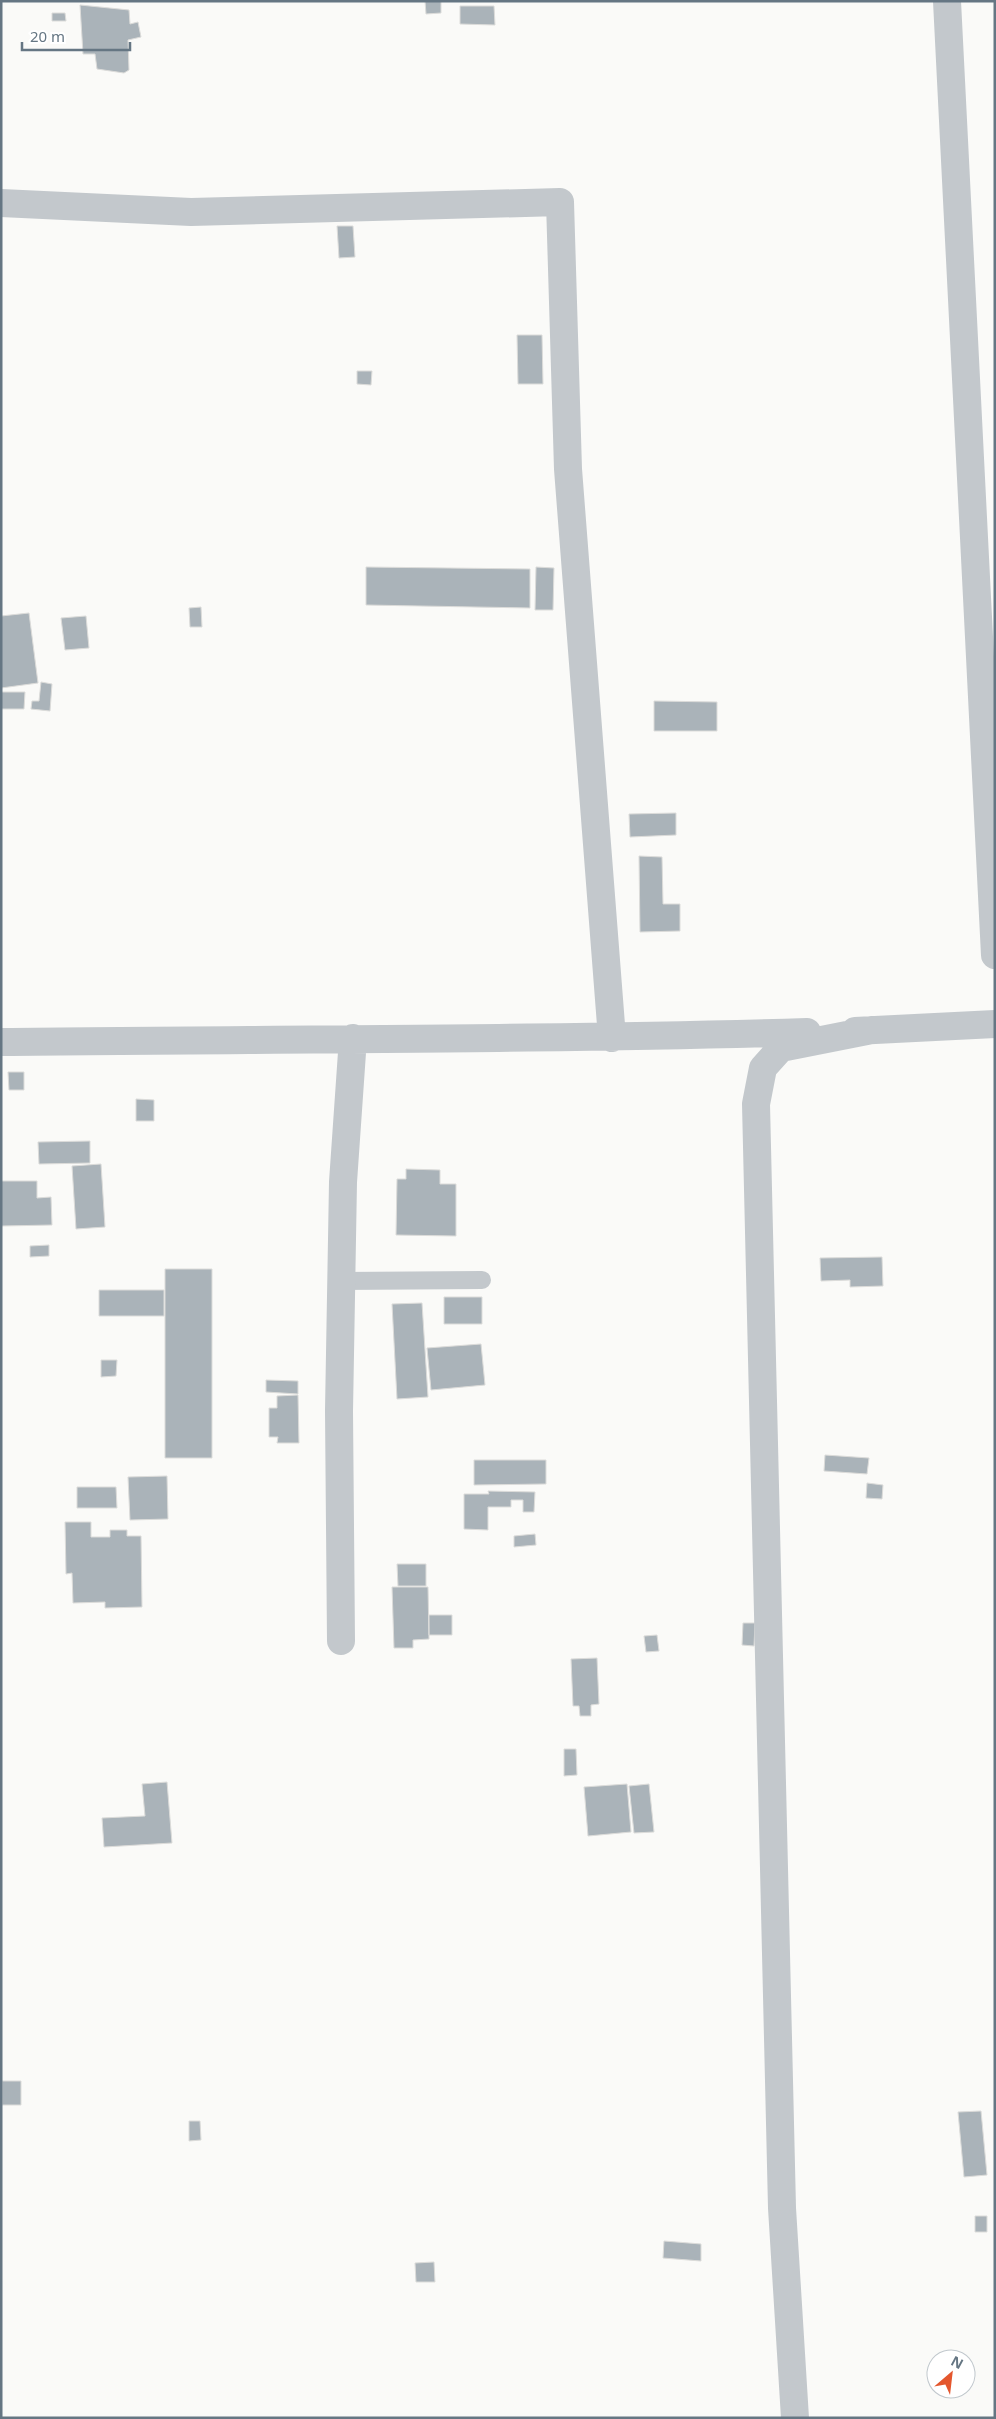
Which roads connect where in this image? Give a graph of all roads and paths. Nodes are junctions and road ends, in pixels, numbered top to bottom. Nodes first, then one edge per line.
1 (947, 1) edge
2 (1, 202) edge
3 (995, 955) edge
4 (995, 1024) edge
5 (872, 1030) junction
6 (353, 1038) junction
7 (612, 1038) junction
8 (1, 1042) edge
9 (482, 1280) dead end
10 (341, 1281) junction
11 (341, 1641) dead end
12 (796, 2418) edge

1 - 3 street
2 - 7 street
4 - 5 street
5 - 7 street
5 - 12 street
6 - 7 street
6 - 8 street
6 - 10 street
9 - 10 lane
10 - 11 street

